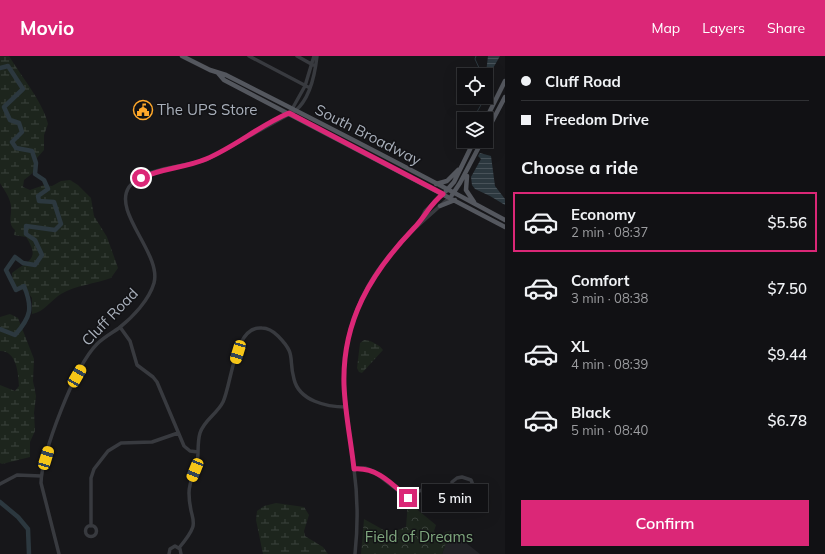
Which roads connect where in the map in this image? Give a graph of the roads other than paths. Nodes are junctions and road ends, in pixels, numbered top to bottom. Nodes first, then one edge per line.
1 (182, 56) edge
2 (249, 56) edge
3 (297, 56) edge
4 (314, 56) edge
5 (317, 56) edge
6 (314, 65) junction
7 (505, 81) edge
8 (305, 86) junction
9 (310, 88) junction
10 (505, 97) edge
11 (292, 111) junction
12 (490, 112) edge
13 (493, 120) edge
14 (471, 148) edge
15 (478, 148) edge
16 (463, 164) junction
17 (468, 169) junction
18 (436, 184) junction
19 (447, 190) junction
20 (443, 194) junction
21 (452, 195) junction
22 (455, 200) junction
23 (474, 204) junction
24 (440, 206) junction
25 (505, 220) edge
26 (419, 223) junction
27 (505, 227) edge
28 (120, 327) junction
29 (346, 407) junction
30 (178, 432) junction
31 (198, 452) junction
32 (354, 469) junction
33 (41, 476) junction
34 (0, 484) edge
35 (408, 498) junction
36 (459, 498) junction
37 (412, 501) dead end
38 (91, 526) dead end
39 (179, 548) junction
40 (59, 554) edge
41 (169, 554) edge
42 (181, 554) edge
43 (355, 554) edge

1 - 11 main road, South Broadway
2 - 8 street
3 - 6 street
4 - 6 street
5 - 6 street
6 - 8 street
6 - 9 street
7 - 12 main road
8 - 9 street
8 - 11 street
9 - 11 street
10 - 13 main road
11 - 18 main road, South Broadway
11 - 20 main road, South Broadway
11 - 28 street, Cluff Road
14 - 16 main road
15 - 17 main road
16 - 18 main road
16 - 19 main road
17 - 21 main road
17 - 23 main road
18 - 19 main road, South Broadway
19 - 20 main road
19 - 21 main road, South Broadway
20 - 21 main road, South Broadway
20 - 26 street
21 - 22 main road, South Broadway
21 - 23 main road, South Broadway
21 - 24 street
22 - 24 main road
22 - 27 main road, South Broadway
23 - 25 main road, South Broadway
24 - 26 street
26 - 29 street
28 - 30 street
28 - 33 street, Cluff Road
29 - 31 street
29 - 32 street
30 - 31 street
30 - 38 street
31 - 39 street
32 - 35 street
32 - 43 street
33 - 34 street
33 - 40 street
35 - 36 street
35 - 37 street
36 - 36 street
39 - 41 street
39 - 42 street

